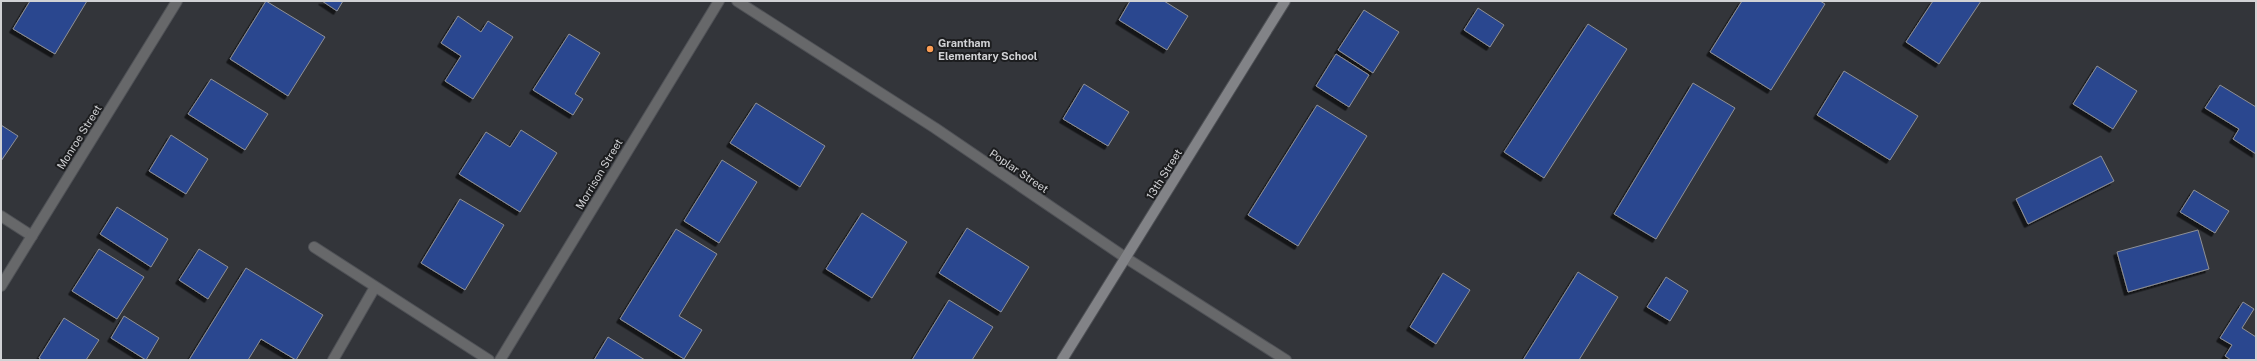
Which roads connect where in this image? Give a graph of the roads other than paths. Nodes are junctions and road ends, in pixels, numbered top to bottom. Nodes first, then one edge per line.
1 (177, 1) edge
2 (719, 1) edge
3 (737, 1) edge
4 (1285, 1) edge
5 (1, 216) edge
6 (32, 236) junction
7 (314, 247) dead end
8 (1126, 258) junction
9 (1, 286) edge
10 (376, 287) junction
11 (333, 360) edge
12 (490, 360) edge
13 (500, 360) edge
14 (1062, 360) edge
15 (1286, 360) edge

1 - 6 street, Monroe Street
2 - 13 street, Morrison Street
3 - 8 street, Poplar Street
4 - 8 main road, 13th Street
5 - 6 street
6 - 9 street, Monroe Street
7 - 10 street
8 - 14 main road, 13th Street
8 - 15 street, Poplar Street
10 - 11 street
10 - 12 street

